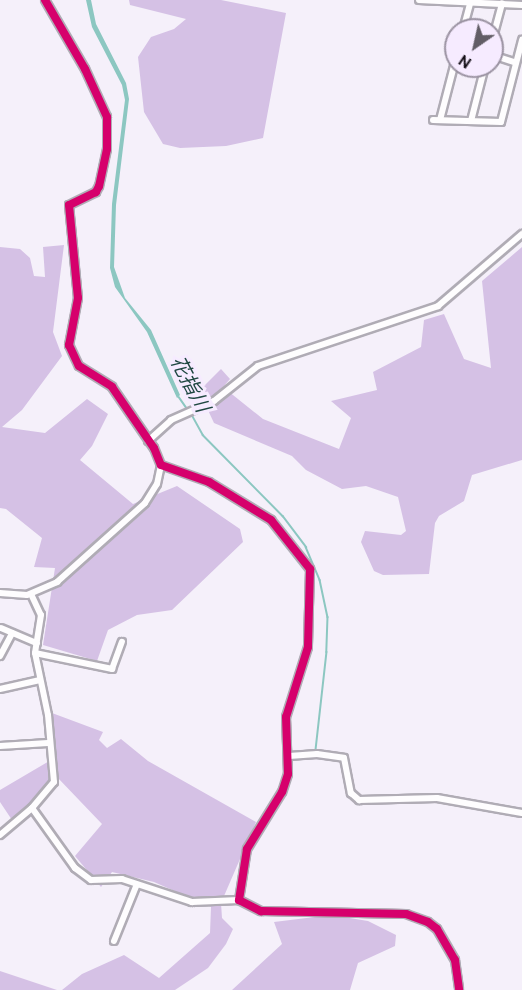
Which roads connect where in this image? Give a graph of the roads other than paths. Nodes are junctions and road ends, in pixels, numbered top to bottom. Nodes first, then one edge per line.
1 (45, 0) edge
2 (419, 0) edge
3 (470, 3) junction
4 (502, 3) junction
5 (522, 4) edge
6 (466, 18) edge
7 (498, 18) edge
8 (522, 40) edge
9 (504, 59) edge
10 (516, 63) junction
11 (450, 78) edge
12 (482, 78) edge
13 (471, 121) junction
14 (522, 234) edge
15 (148, 441) junction
16 (160, 465) junction
17 (0, 593) edge
18 (31, 594) junction
19 (0, 628) edge
20 (12, 633) junction
21 (122, 642) dead end
22 (37, 643) junction
23 (35, 652) junction
24 (0, 656) edge
25 (40, 681) junction
26 (0, 689) edge
27 (48, 743) junction
28 (0, 747) edge
29 (289, 756) junction
30 (32, 808) junction
31 (522, 813) edge
32 (0, 835) edge
33 (137, 884) junction
34 (239, 900) junction
35 (114, 941) dead end
36 (459, 990) edge

1 - 15 street
2 - 3 street
3 - 4 street
3 - 6 street
4 - 5 street
4 - 7 street
8 - 10 street
9 - 10 street
10 - 13 street
11 - 13 street
12 - 13 street
14 - 15 street
15 - 16 street
16 - 18 street
16 - 29 street
17 - 18 street
18 - 22 street
19 - 20 street
20 - 22 street
20 - 24 street
21 - 23 street
22 - 23 street
23 - 25 street
25 - 26 street
25 - 27 street
27 - 28 street
27 - 30 street
29 - 31 street
29 - 34 street
30 - 32 street
30 - 33 street
33 - 34 street
33 - 35 street
34 - 36 street

